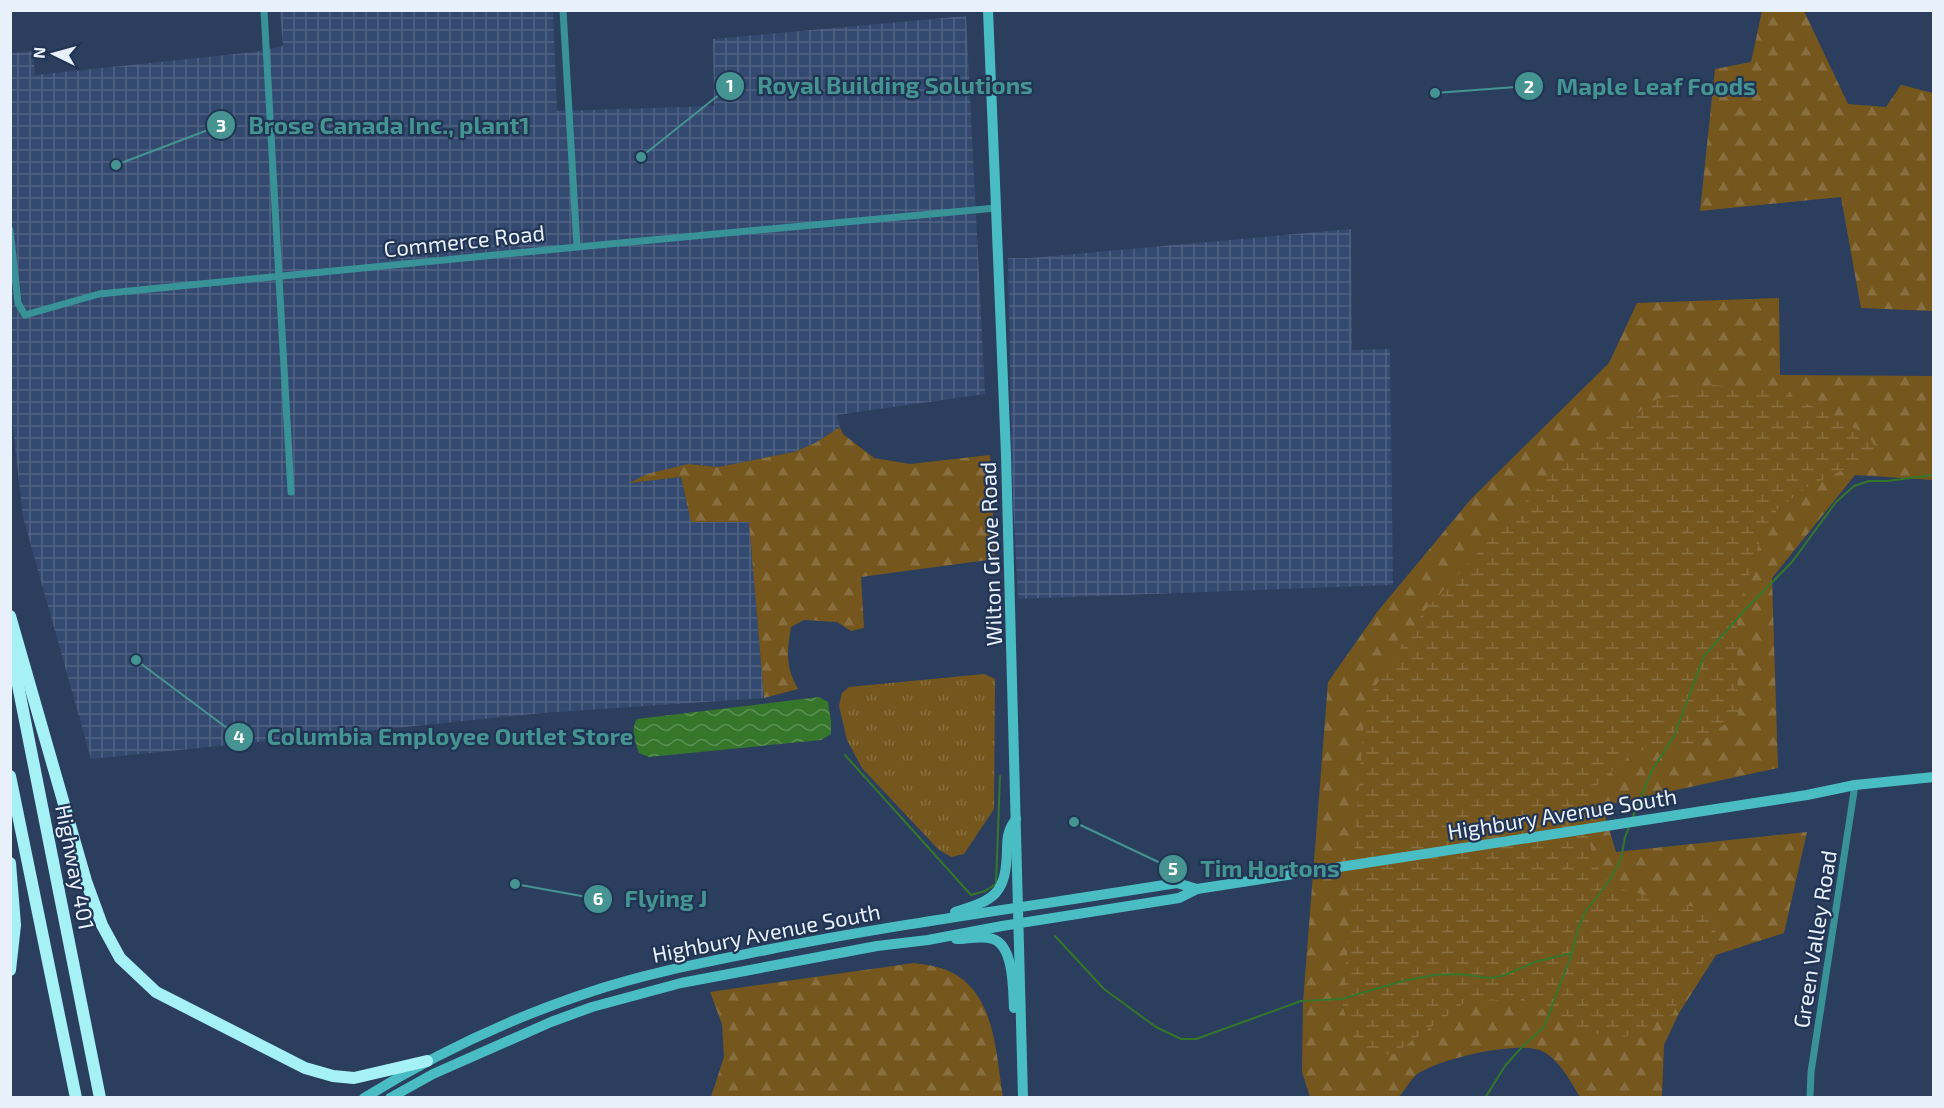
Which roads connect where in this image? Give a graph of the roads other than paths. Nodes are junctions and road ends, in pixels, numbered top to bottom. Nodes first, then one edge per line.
1 (264, 10) edge
2 (563, 10) edge
3 (988, 10) edge
4 (996, 208) junction
5 (10, 230) edge
6 (577, 247) junction
7 (279, 276) junction
8 (291, 492) dead end
9 (10, 616) edge
10 (10, 645) edge
11 (10, 776) edge
12 (1934, 777) edge
13 (1855, 785) junction
14 (1017, 819) junction
15 (10, 863) edge
16 (1197, 890) junction
17 (1019, 908) junction
18 (926, 922) junction
19 (1019, 924) junction
20 (928, 940) junction
21 (10, 970) edge
22 (428, 1061) junction
23 (1022, 1071) junction
24 (76, 1098) edge
25 (101, 1098) edge
26 (364, 1098) edge
27 (390, 1098) edge
28 (1023, 1098) edge
29 (1810, 1098) edge

1 - 7 street
2 - 6 street
3 - 4 main road, Wilton Grove Road
4 - 6 street, Commerce Road
4 - 14 main road, Wilton Grove Road
5 - 7 street, Commerce Road
6 - 7 street, Commerce Road
7 - 8 street
9 - 22 highway
10 - 25 highway, Highway 401
11 - 24 highway, Highway 401
12 - 13 main road, Highbury Avenue South
13 - 16 main road, Highbury Avenue South
13 - 29 street, Green Valley Road
14 - 17 main road, Wilton Grove Road
14 - 18 main road
15 - 21 highway
16 - 17 main road, Highbury Avenue South
16 - 19 main road, Highbury Avenue South
17 - 18 main road, Highbury Avenue South
17 - 19 main road, Wilton Grove Road
18 - 22 main road, Highbury Avenue South
19 - 20 main road, Highbury Avenue South
19 - 23 main road, Wilton Grove Road
20 - 23 main road
20 - 27 main road, Highbury Avenue South
22 - 26 main road, Highbury Avenue South
23 - 28 main road, Wilton Grove Road

